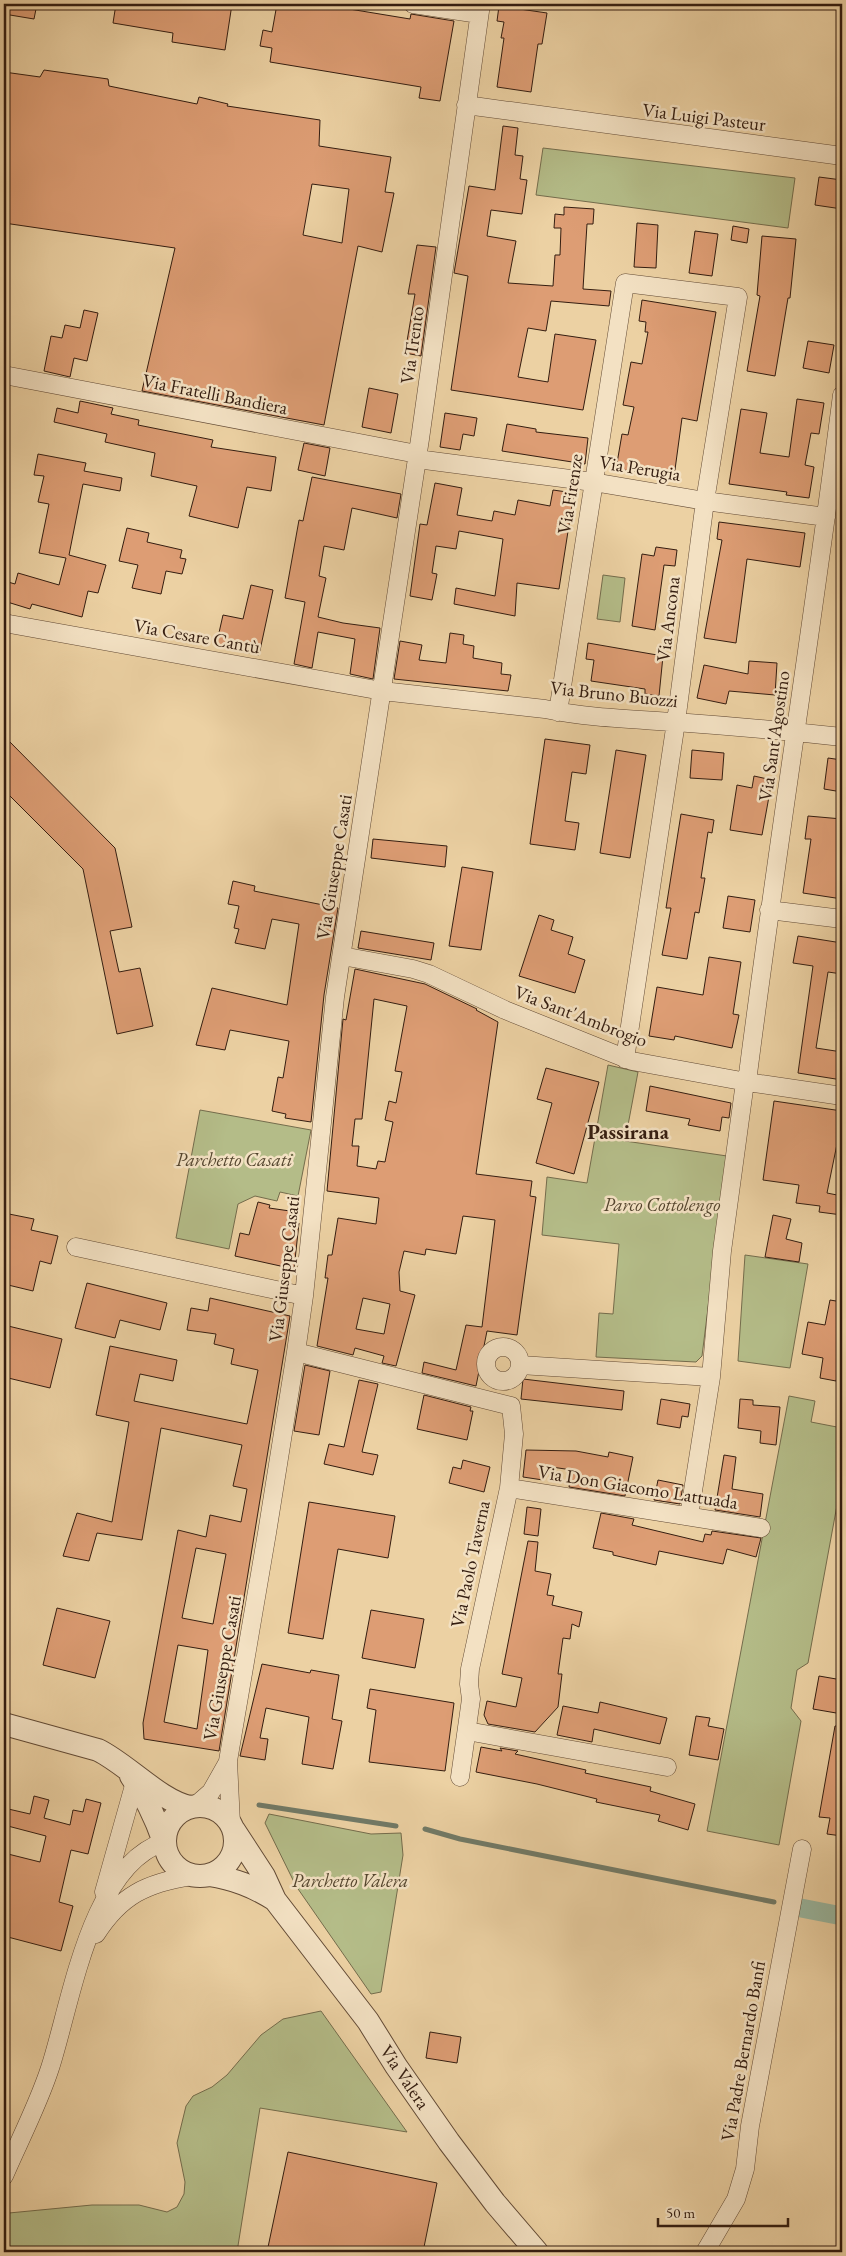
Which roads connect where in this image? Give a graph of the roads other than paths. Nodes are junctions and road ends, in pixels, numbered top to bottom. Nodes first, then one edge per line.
1 (412, 4) edge
2 (480, 9) edge
3 (466, 105) junction
4 (842, 156) edge
5 (625, 283) joint
6 (4, 375) edge
7 (842, 395) edge
8 (417, 456) junction
9 (593, 482) junction
10 (705, 501) junction
11 (826, 518) junction
12 (4, 623) edge
13 (382, 691) junction
14 (558, 712) junction
15 (676, 722) junction
16 (796, 732) junction
17 (842, 737) edge
18 (769, 910) junction
19 (842, 919) edge
20 (342, 956) junction
21 (625, 1059) junction
22 (746, 1082) junction
23 (842, 1096) edge
24 (76, 1247) dead end
25 (304, 1296) junction
26 (296, 1352) junction
27 (520, 1365) junction
28 (711, 1377) junction
29 (498, 1378) junction
30 (471, 1395) junction
31 (512, 1406) junction
32 (508, 1488) junction
33 (689, 1516) junction
34 (761, 1528) dead end
35 (4, 1724) edge
36 (467, 1731) junction
37 (228, 1761) junction
38 (667, 1767) dead end
39 (130, 1775) junction
40 (460, 1777) dead end
41 (192, 1806) junction
42 (232, 1827) junction
43 (164, 1842) junction
44 (802, 1850) dead end
45 (200, 1875) junction
46 (275, 1900) junction
47 (98, 1913) junction
48 (80, 1965) junction
49 (4, 2176) edge
50 (537, 2252) edge
51 (705, 2252) edge

1 - 2 street
2 - 3 street, Via Trento
3 - 4 street, Via Luigi Pasteur
3 - 8 street, Via Trento
5 - 9 street, Via Firenze
5 - 10 street, Via Ancona
6 - 8 street, Via Fratelli Bandiera
7 - 11 street, Via Sant'Agostino
8 - 9 street, Via Perugia
8 - 13 street, Via Trento
9 - 10 street, Via Perugia
9 - 14 street, Via Firenze
10 - 11 street, Via Perugia
10 - 15 street, Via Ancona
11 - 16 street, Via Sant'Agostino
12 - 13 street, Via Cesare Cantù
13 - 14 street, Via Bruno Buozzi
13 - 20 street, Via Giuseppe Casati
14 - 15 street, Via Bruno Buozzi
15 - 16 street, Via Bruno Buozzi
15 - 21 street, Via Ancona
16 - 17 street, Via Bruno Buozzi
16 - 18 street, Via Sant'Agostino
18 - 19 street
18 - 22 street, Via Sant'Agostino
20 - 21 street, Via Sant'Ambrogio
20 - 25 street, Via Giuseppe Casati
21 - 22 street, Via Sant'Ambrogio
22 - 23 street, Via Sant'Ambrogio
22 - 28 street, Via Sant'Agostino
24 - 25 street
25 - 26 street, Via Giuseppe Casati
26 - 30 street
26 - 37 street, Via Giuseppe Casati
27 - 28 street
27 - 29 street
27 - 29 street
28 - 33 street, Via Sant'Agostino
29 - 30 street
29 - 31 street, Via Paolo Taverna
30 - 31 street
31 - 32 street, Via Paolo Taverna
32 - 33 street, Via Don Giacomo Lattuada
32 - 36 street, Via Paolo Taverna
33 - 34 street, Via Don Giacomo Lattuada
35 - 39 street
36 - 38 street
36 - 40 street, Via Paolo Taverna
37 - 41 street, Via Giuseppe Casati
37 - 42 street, Via Giuseppe Casati
39 - 41 street
39 - 43 street
39 - 47 street
41 - 42 street
41 - 43 street
42 - 45 street
42 - 46 street, Via Valera
43 - 45 street
43 - 47 street
44 - 51 street, Via Padre Bernardo Banfi
45 - 46 street, Via Valera
45 - 48 street
46 - 50 street, Via Valera
47 - 48 street
48 - 49 street

